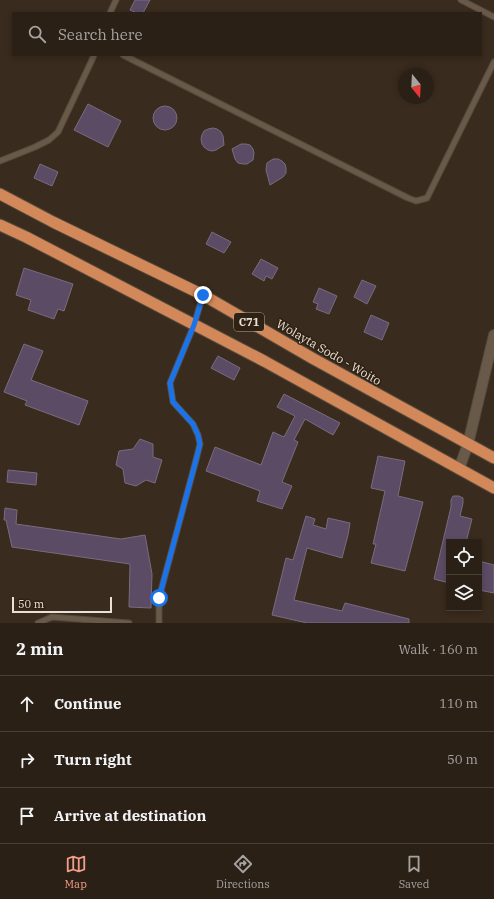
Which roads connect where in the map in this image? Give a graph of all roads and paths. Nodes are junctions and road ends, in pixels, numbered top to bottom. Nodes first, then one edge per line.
1 (108, 0) edge
2 (461, 0) edge
3 (115, 2) edge
4 (110, 12) edge
5 (494, 17) edge
6 (94, 56) edge
7 (125, 56) edge
8 (494, 62) edge
9 (0, 161) edge
10 (0, 194) edge
11 (0, 225) edge
12 (203, 295) junction
13 (194, 325) junction
14 (494, 335) edge
15 (468, 444) junction
16 (494, 458) edge
17 (459, 469) junction
18 (494, 488) edge
19 (38, 623) edge
20 (129, 623) edge
21 (159, 623) edge

1 - 3 lane
2 - 5 lane
3 - 4 lane
6 - 9 lane
7 - 8 lane
10 - 12 highway, Wolayta Sodo - Woito / C71
11 - 13 highway, C71
12 - 13 lane
12 - 15 highway, Wolayta Sodo - Woito / C71
13 - 17 highway, C71
13 - 21 lane
14 - 15 street
15 - 16 highway, Wolayta Sodo - Woito / C71
15 - 17 street
17 - 18 highway, C71
19 - 20 lane

